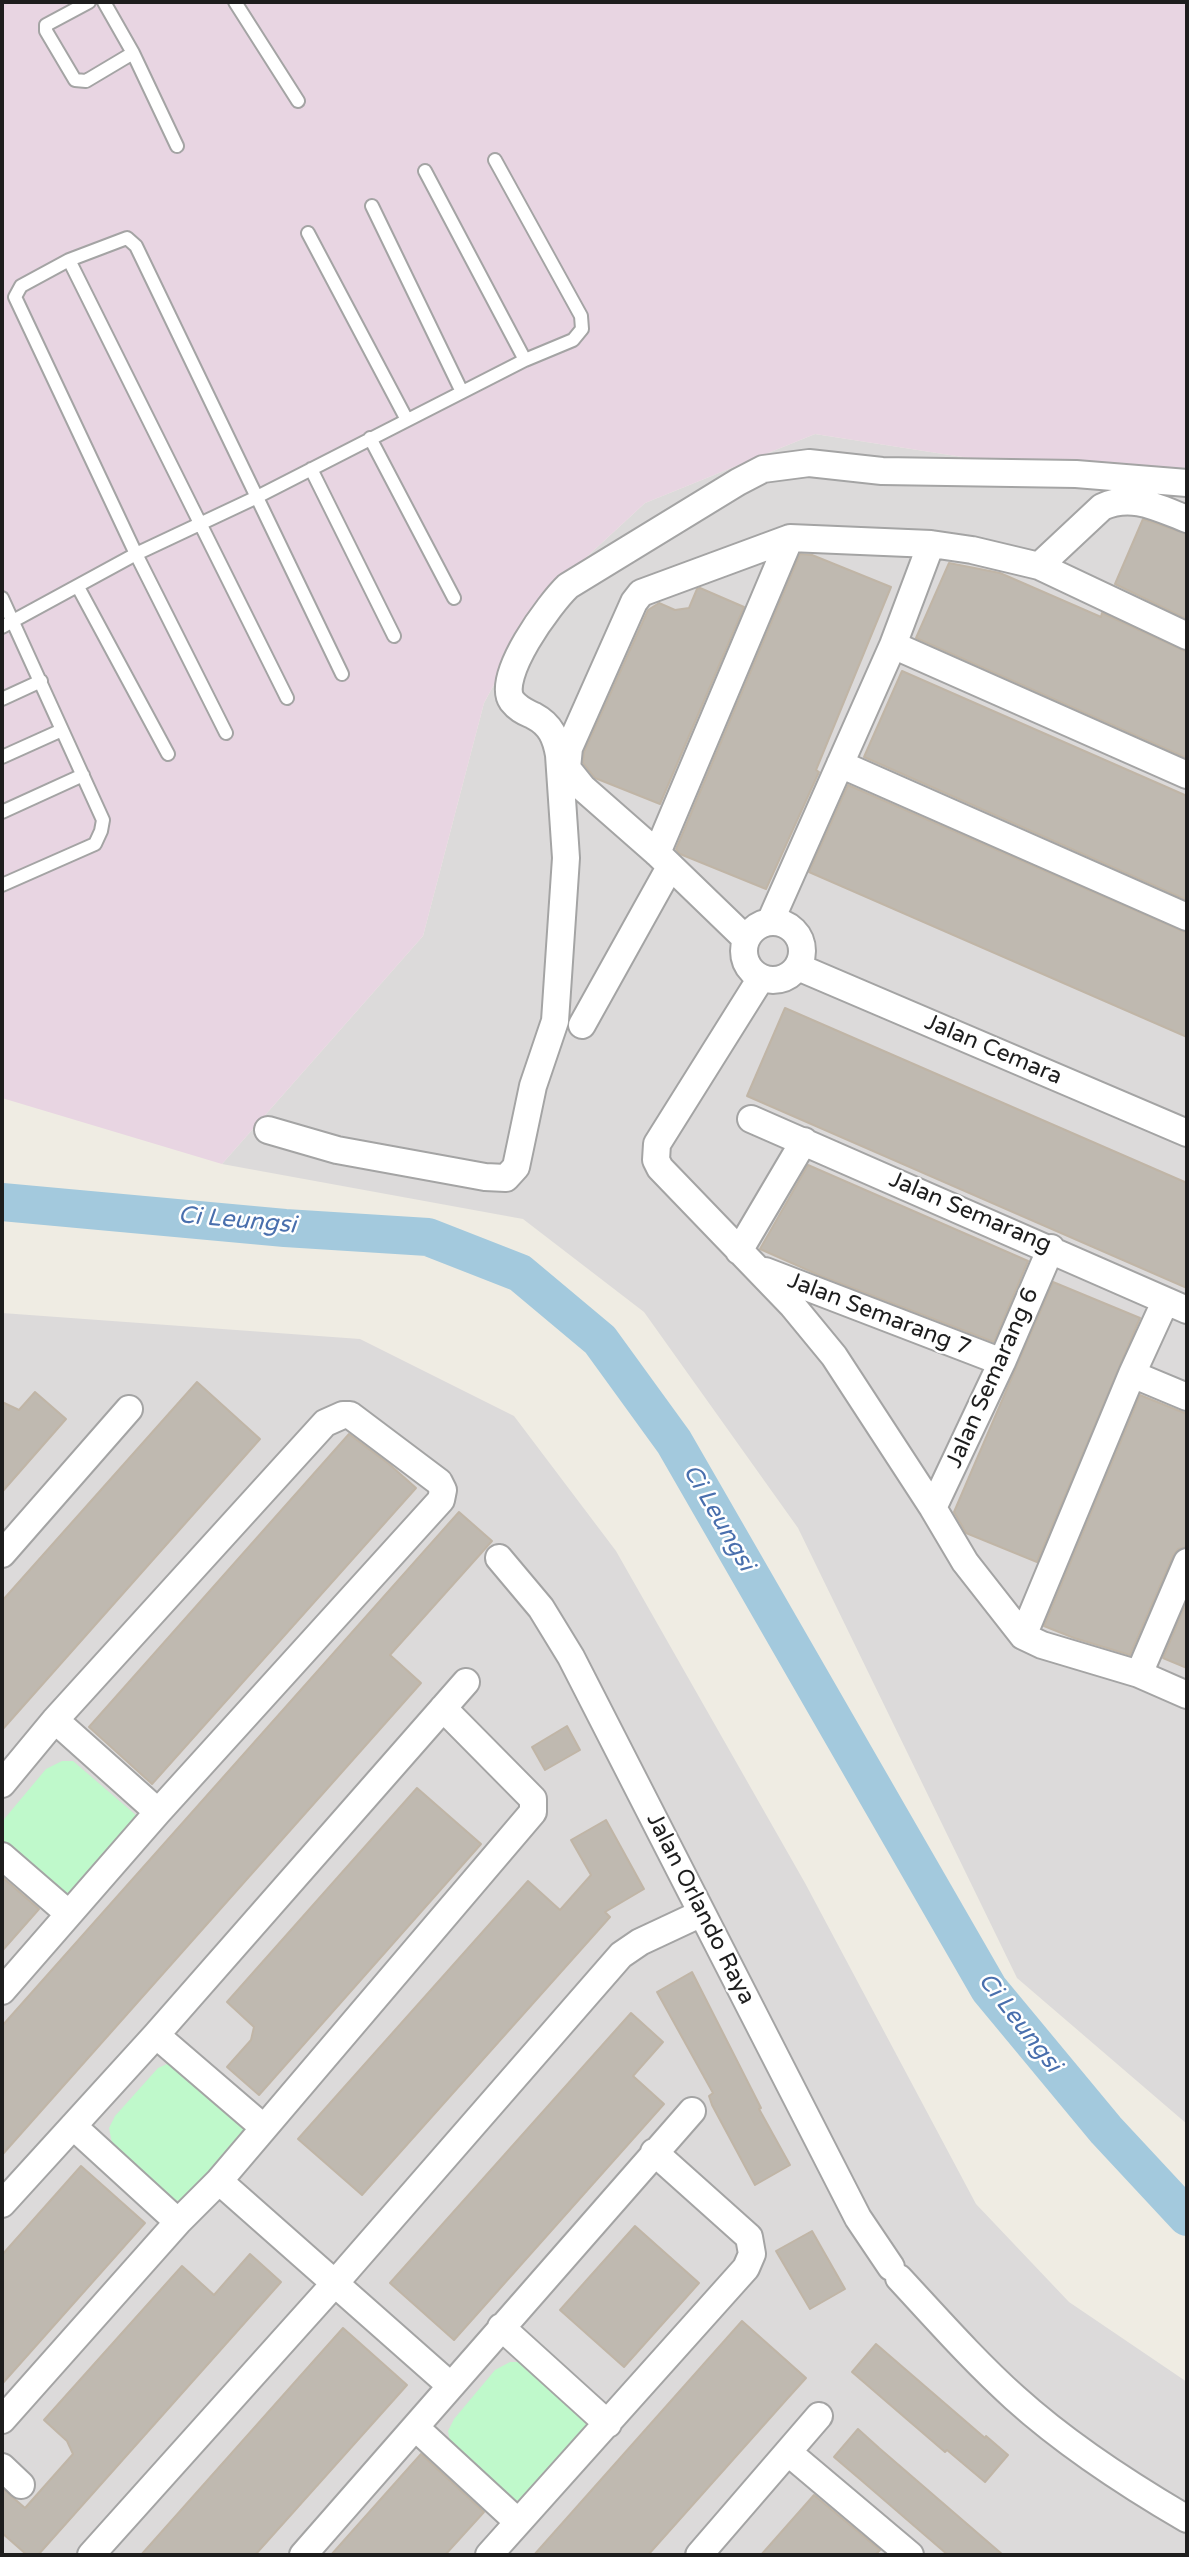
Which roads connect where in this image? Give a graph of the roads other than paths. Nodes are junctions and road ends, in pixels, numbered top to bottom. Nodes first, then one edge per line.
1 (89, 2) edge
2 (104, 2) edge
3 (235, 2) edge
4 (133, 53) junction
5 (298, 101) dead end
6 (177, 146) dead end
7 (495, 160) dead end
8 (425, 171) dead end
9 (372, 206) dead end
10 (308, 233) dead end
11 (69, 260) junction
12 (526, 360) junction
13 (461, 392) junction
14 (407, 420) junction
15 (370, 438) junction
16 (311, 469) junction
17 (1187, 483) edge
18 (255, 498) junction
19 (1187, 519) edge
20 (201, 524) junction
21 (790, 538) junction
22 (931, 544) junction
23 (136, 554) junction
24 (1039, 566) junction
25 (78, 587) junction
26 (2, 598) edge
27 (454, 598) dead end
28 (14, 621) junction
29 (2, 627) edge
30 (394, 636) dead end
31 (1187, 636) edge
32 (893, 645) junction
33 (342, 674) dead end
34 (41, 681) junction
35 (287, 698) dead end
36 (2, 699) edge
37 (62, 730) junction
38 (226, 733) dead end
39 (169, 754) dead end
40 (2, 757) edge
41 (840, 764) junction
42 (83, 775) junction
43 (1187, 775) edge
44 (2, 813) edge
45 (663, 860) junction
46 (2, 885) edge
47 (1187, 917) edge
48 (770, 922) junction
49 (746, 939) junction
50 (798, 967) junction
51 (761, 978) junction
52 (582, 1025) dead end
53 (751, 1119) dead end
54 (268, 1130) dead end
55 (1187, 1133) edge
56 (804, 1141) junction
57 (1051, 1248) junction
58 (747, 1259) junction
59 (1176, 1306) edge
60 (1002, 1363) junction
61 (1132, 1374) junction
62 (1187, 1397) edge
63 (129, 1409) dead end
64 (933, 1508) junction
65 (2, 1554) edge
66 (499, 1558) dead end
67 (1187, 1562) edge
68 (1023, 1636) junction
69 (1139, 1674) junction
70 (466, 1682) dead end
71 (1187, 1695) edge
72 (443, 1708) junction
73 (55, 1720) junction
74 (4, 1775) edge
75 (158, 1812) junction
76 (2, 1856) edge
77 (702, 1913) junction
78 (69, 1914) junction
79 (2, 1991) edge
80 (156, 2035) junction
81 (692, 2111) dead end
82 (73, 2126) junction
83 (263, 2127) junction
84 (654, 2152) junction
85 (219, 2181) junction
86 (2, 2204) edge
87 (178, 2222) junction
88 (336, 2283) junction
89 (501, 2327) junction
90 (451, 2386) junction
91 (819, 2416) dead end
92 (2, 2420) edge
93 (608, 2424) junction
94 (416, 2428) junction
95 (789, 2453) junction
96 (2, 2467) edge
97 (21, 2485) dead end
98 (1187, 2519) edge
99 (518, 2522) junction
100 (91, 2555) edge
101 (303, 2555) edge
102 (489, 2555) edge
103 (699, 2555) edge
104 (910, 2555) edge

1 - 4 lane
2 - 4 lane
3 - 5 lane
4 - 6 lane
7 - 12 lane
8 - 12 lane
9 - 13 lane
10 - 14 lane
11 - 18 lane
11 - 20 lane
11 - 23 lane
12 - 13 lane
13 - 14 lane
14 - 15 lane
15 - 16 lane
15 - 27 lane
16 - 18 lane
16 - 30 lane
17 - 54 street
18 - 20 lane
18 - 33 lane
19 - 24 street
20 - 23 lane
20 - 35 lane
21 - 22 street
21 - 45 street
21 - 45 street
22 - 24 street
22 - 32 street
23 - 25 lane
23 - 38 lane
24 - 31 street
25 - 28 lane
25 - 39 lane
26 - 28 lane
28 - 29 lane
28 - 34 lane
32 - 41 street
32 - 43 street
34 - 36 lane
34 - 37 lane
37 - 40 lane
37 - 42 lane
41 - 47 street
41 - 48 street
42 - 44 lane
42 - 46 lane
45 - 49 street
45 - 52 street
48 - 49 street
48 - 50 street
49 - 51 street
50 - 51 street
50 - 55 street, Jalan Cemara
51 - 58 street
53 - 56 street, Jalan Semarang
56 - 57 street, Jalan Semarang
56 - 58 street
57 - 59 street, Jalan Semarang
57 - 60 street, Jalan Semarang 6
58 - 60 street, Jalan Semarang 7
58 - 64 street
59 - 61 street
60 - 64 street, Jalan Semarang 6
61 - 62 street
61 - 68 street
63 - 65 street
64 - 68 street
66 - 77 street, Jalan Orlando Raya
67 - 69 street
68 - 69 street
69 - 71 street
70 - 72 street
72 - 80 street
72 - 83 street
73 - 74 street
73 - 75 street
73 - 75 street
75 - 78 street
76 - 78 street
77 - 88 street
77 - 98 street, Jalan Orlando Raya
78 - 79 street
80 - 82 street
80 - 83 street
81 - 84 street
82 - 86 street
82 - 87 street
83 - 85 street
84 - 89 street
84 - 93 street
85 - 87 street
85 - 88 street
87 - 92 street
88 - 90 street
88 - 100 street
89 - 90 street
89 - 93 street
90 - 94 street
91 - 95 street
93 - 99 street
94 - 99 street
94 - 101 street
95 - 103 street
95 - 104 street
96 - 97 street
99 - 102 street

